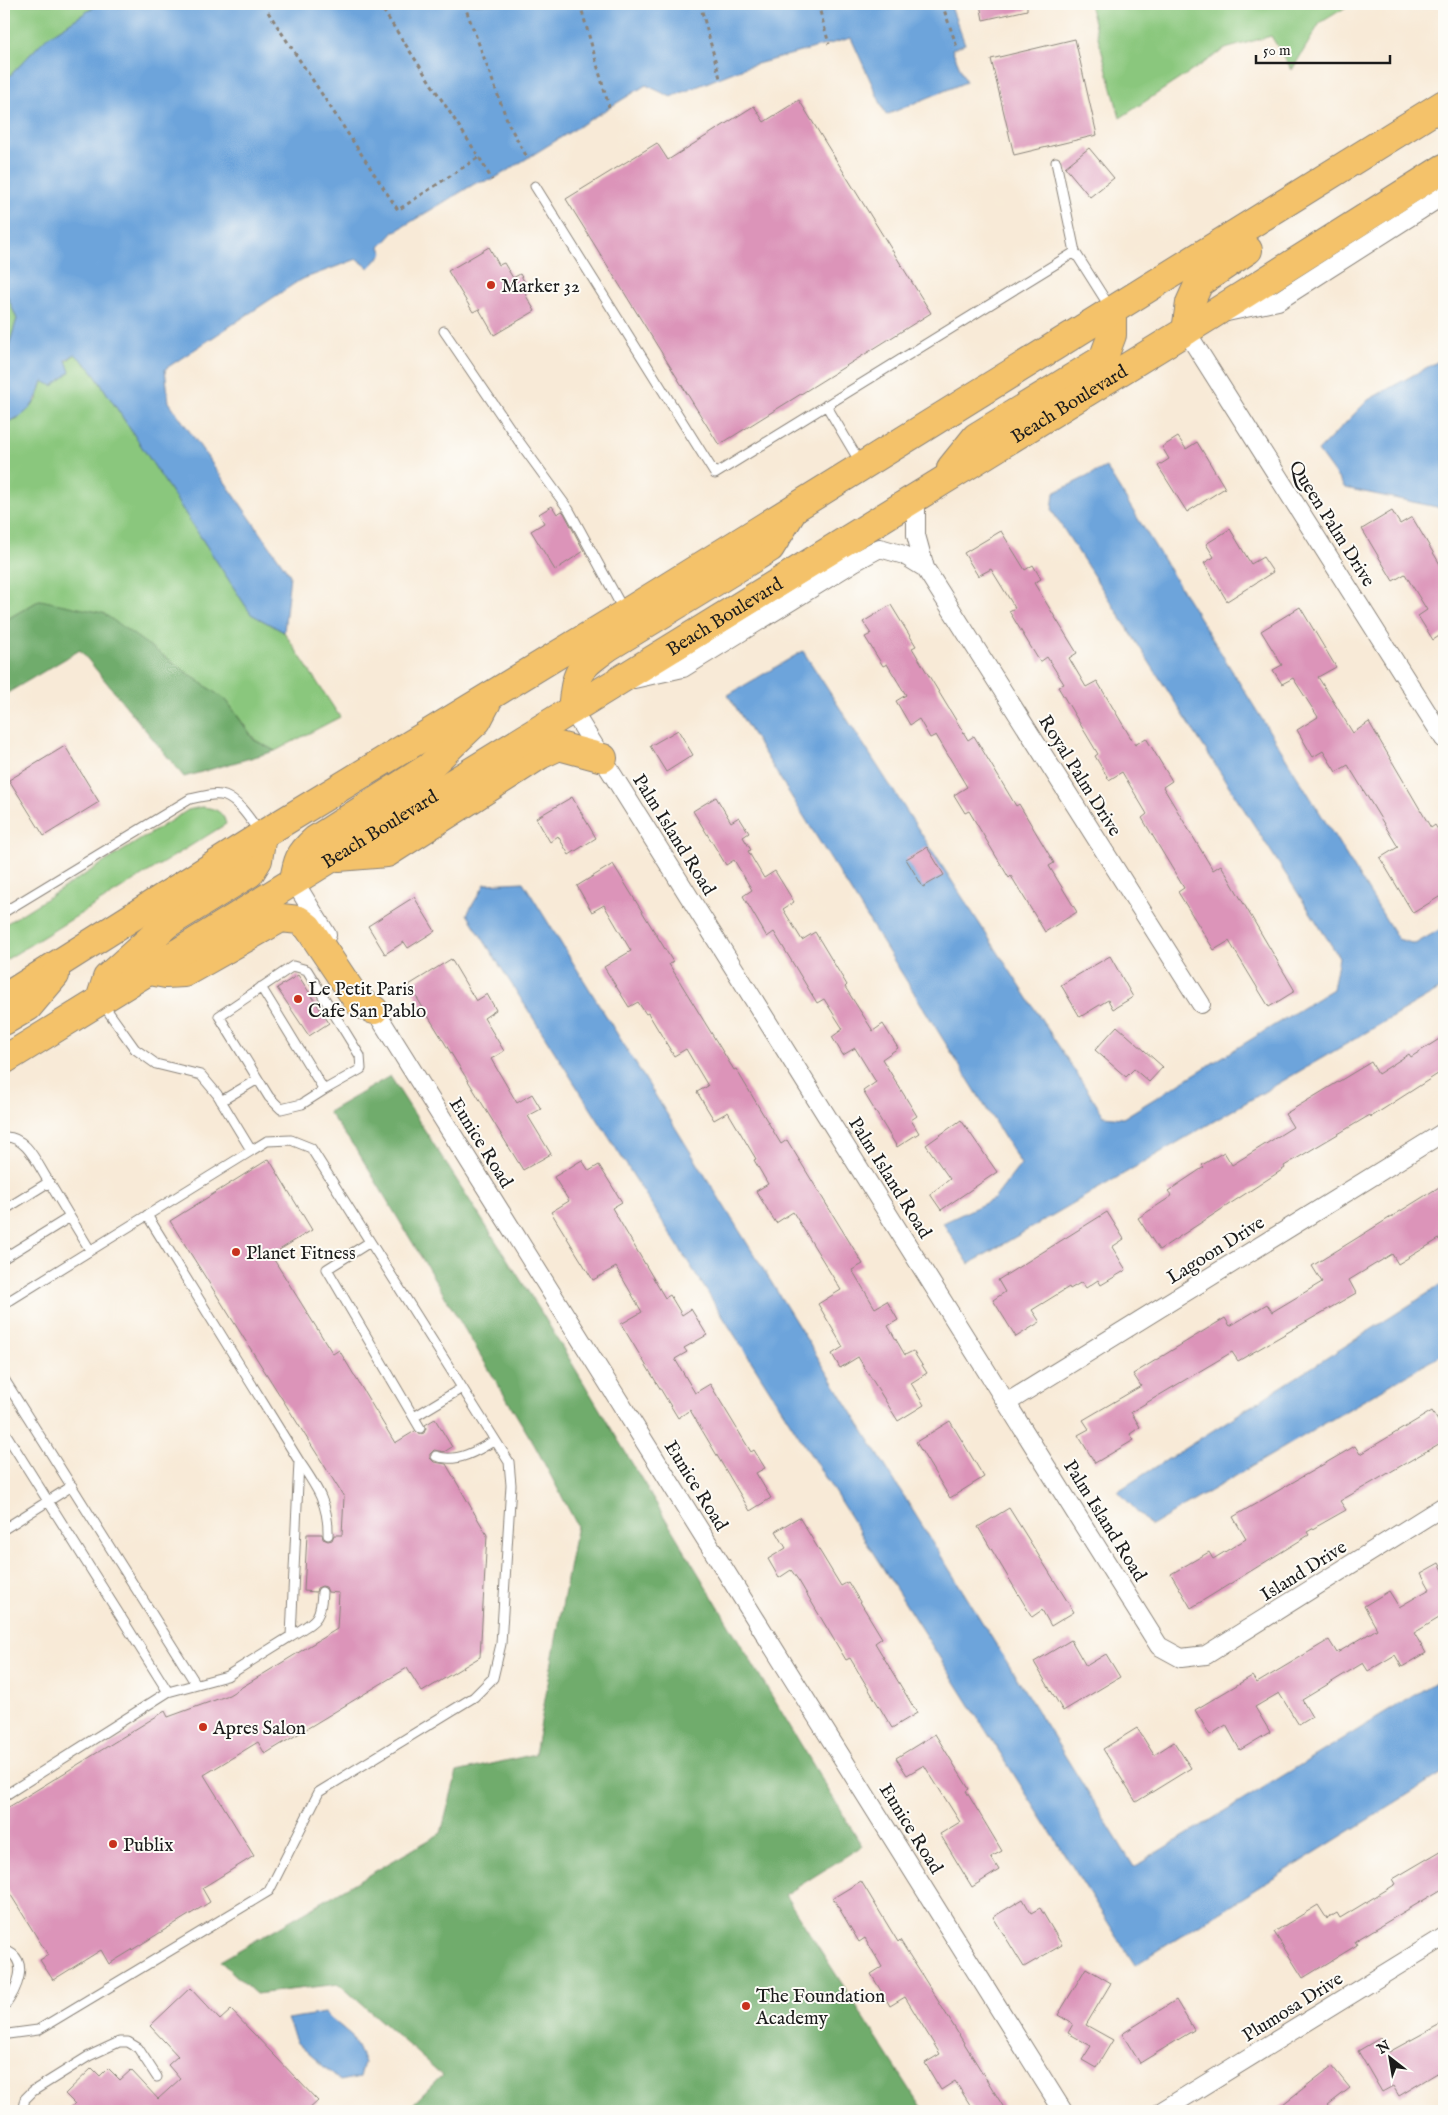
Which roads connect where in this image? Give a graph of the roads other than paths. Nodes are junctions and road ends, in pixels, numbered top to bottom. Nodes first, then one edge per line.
1 (1434, 111) edge
2 (1056, 162) dead end
3 (1444, 168) edge
4 (535, 186) dead end
5 (1444, 196) edge
6 (1075, 252) junction
7 (1112, 311) junction
8 (1210, 316) junction
9 (444, 331) dead end
10 (1186, 331) junction
11 (826, 405) junction
12 (863, 466) junction
13 (942, 482) junction
14 (916, 497) junction
15 (796, 507) junction
16 (925, 568) junction
17 (625, 613) junction
18 (614, 684) junction
19 (490, 696) junction
20 (572, 710) junction
21 (1444, 739) edge
22 (603, 758) junction
23 (262, 836) junction
24 (332, 858) junction
25 (294, 882) junction
26 (4, 912) edge
27 (72, 955) junction
28 (150, 970) junction
29 (261, 987) junction
30 (4, 998) edge
31 (100, 1001) junction
32 (1201, 1004) dead end
33 (374, 1010) junction
34 (4, 1021) edge
35 (4, 1060) edge
36 (258, 1079) junction
37 (324, 1090) junction
38 (221, 1101) junction
39 (1444, 1132) edge
40 (4, 1137) edge
41 (252, 1150) junction
42 (49, 1182) junction
43 (4, 1210) edge
44 (147, 1215) junction
45 (70, 1217) junction
46 (370, 1242) junction
47 (90, 1250) junction
48 (4, 1258) edge
49 (4, 1304) edge
50 (4, 1378) edge
51 (462, 1388) junction
52 (1008, 1402) junction
53 (414, 1417) junction
54 (420, 1428) dead end
55 (4, 1431) edge
56 (495, 1440) junction
57 (436, 1456) dead end
58 (299, 1461) junction
59 (72, 1486) junction
60 (48, 1502) junction
61 (1444, 1506) edge
62 (4, 1529) edge
63 (328, 1535) dead end
64 (322, 1592) dead end
65 (291, 1636) junction
66 (1181, 1658) joint
67 (196, 1684) junction
68 (168, 1692) junction
69 (4, 1796) edge
70 (1444, 1937) edge
71 (4, 1950) edge
72 (4, 2007) edge
73 (4, 2032) edge
74 (157, 2077) dead end
75 (22, 2111) edge
76 (1063, 2111) edge
77 (1162, 2111) edge

1 - 7 highway
1 - 10 highway
2 - 6 lane
3 - 8 highway, Beach Boulevard
4 - 11 lane
5 - 8 street
6 - 7 lane
6 - 11 lane
7 - 12 highway
7 - 13 highway
8 - 10 highway, Beach Boulevard
9 - 17 lane
10 - 13 highway, Beach Boulevard
10 - 21 street, Queen Palm Drive
11 - 12 lane
12 - 15 highway
13 - 14 highway, Beach Boulevard
14 - 16 street, Royal Palm Drive
14 - 18 highway, Beach Boulevard
15 - 17 highway
15 - 20 highway
16 - 18 street, Royal Palm Drive
16 - 32 street, Royal Palm Drive
17 - 19 highway
18 - 20 highway, Beach Boulevard
19 - 23 highway
19 - 25 highway
20 - 22 street, Palm Island Road
20 - 24 highway, Beach Boulevard
22 - 24 highway
22 - 52 street, Palm Island Road
23 - 26 lane
23 - 27 highway
23 - 31 highway
24 - 25 highway, Beach Boulevard
25 - 28 highway, Beach Boulevard
25 - 33 street, Eunice Road
27 - 30 highway
27 - 34 highway
28 - 31 highway, Beach Boulevard
28 - 33 highway
29 - 36 lane
29 - 37 lane
29 - 37 lane
31 - 35 highway, Beach Boulevard
31 - 38 lane
33 - 76 street, Eunice Road
36 - 37 lane
36 - 38 lane
38 - 41 lane
39 - 52 street, Lagoon Drive
40 - 42 lane
41 - 44 lane
41 - 46 lane
42 - 43 lane
42 - 45 lane
44 - 47 lane
44 - 58 lane
45 - 47 lane
45 - 48 lane
46 - 51 lane
46 - 53 lane
47 - 49 lane
50 - 59 lane
51 - 53 lane
51 - 56 lane
52 - 66 street, Palm Island Road
53 - 54 lane
55 - 60 lane
56 - 57 lane
56 - 73 lane
58 - 63 lane
58 - 65 lane
59 - 60 lane
59 - 67 lane
60 - 62 lane
60 - 68 lane
61 - 66 street, Island Drive
64 - 65 lane
65 - 67 lane
67 - 68 lane
68 - 69 lane
70 - 77 street, Plumosa Drive
71 - 72 lane
74 - 75 lane

